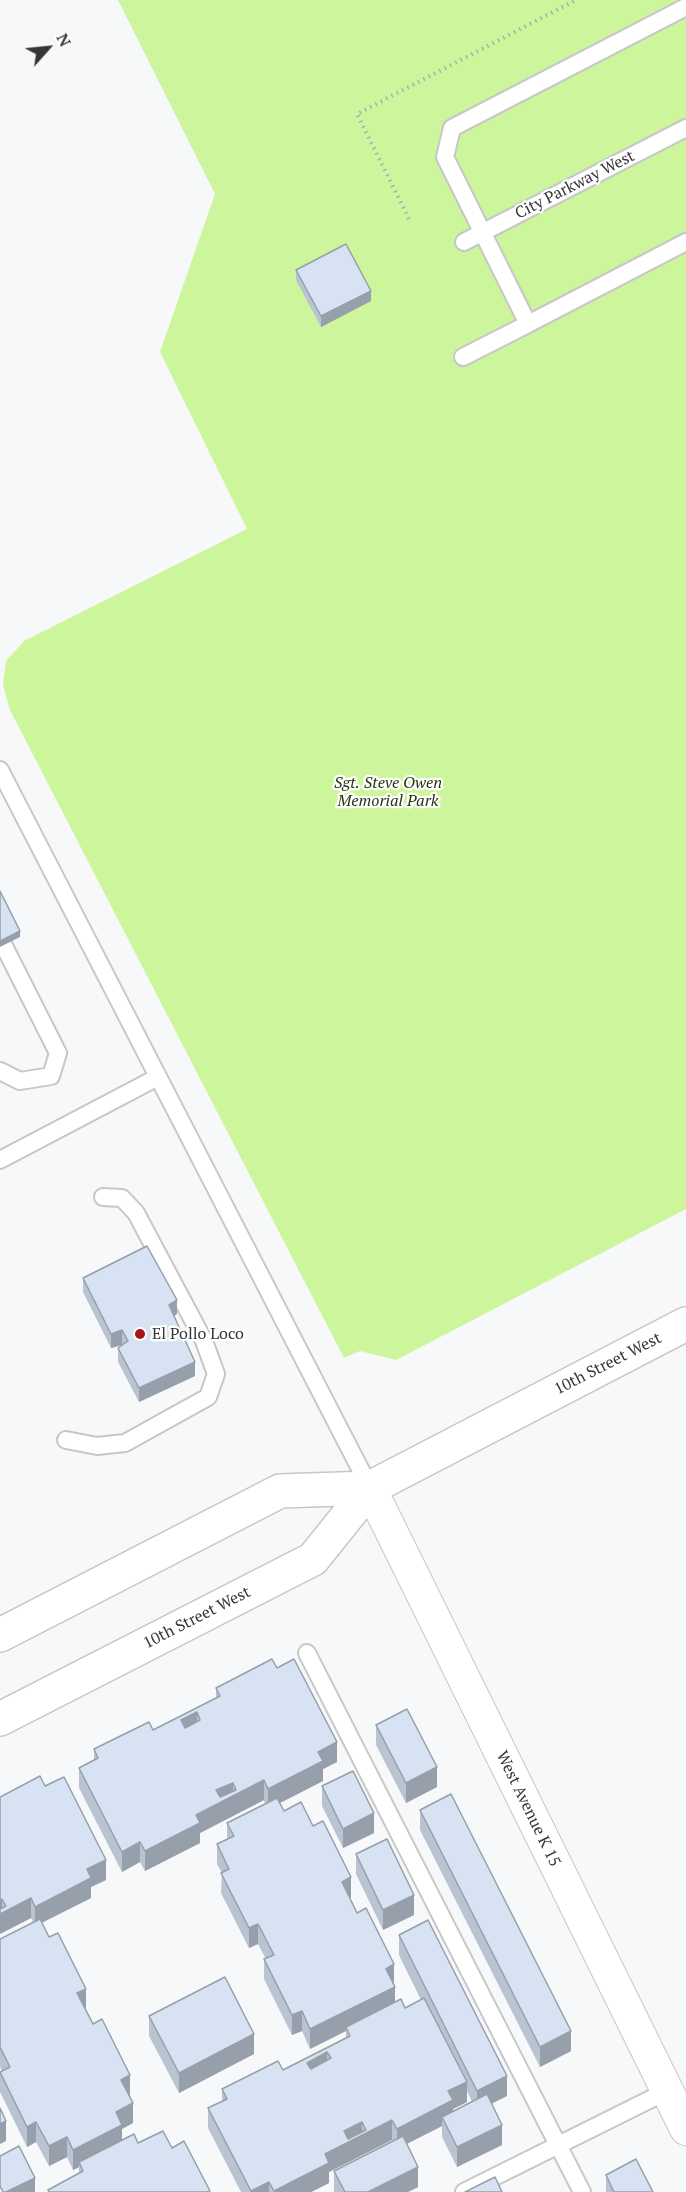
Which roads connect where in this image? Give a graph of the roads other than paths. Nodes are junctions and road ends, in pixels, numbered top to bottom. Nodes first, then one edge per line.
1 (686, 7) edge
2 (686, 128) edge
3 (483, 232) junction
4 (464, 242) dead end
5 (686, 242) edge
6 (528, 324) junction
7 (464, 357) dead end
8 (0, 770) edge
9 (3, 944) edge
10 (0, 1071) edge
11 (158, 1077) junction
12 (0, 1160) edge
13 (103, 1197) dead end
14 (686, 1324) edge
15 (66, 1440) dead end
16 (370, 1488) junction
17 (0, 1635) edge
18 (307, 1653) dead end
19 (0, 1719) edge
20 (667, 2091) junction
21 (686, 2129) edge
22 (558, 2145) junction
23 (464, 2192) edge
24 (582, 2192) edge

1 - 3 lane
2 - 3 lane, City Parkway West
3 - 4 lane, City Parkway West
3 - 6 lane
5 - 6 lane
6 - 7 lane
8 - 11 lane
9 - 10 lane
11 - 12 lane
11 - 16 lane
13 - 15 lane
14 - 16 main road, 10th Street West
16 - 17 main road, 10th Street West
16 - 19 main road, 10th Street West
16 - 20 street, West Avenue K 15
18 - 22 lane
20 - 21 street, West Avenue K 15
20 - 22 lane
22 - 23 lane
22 - 24 lane

